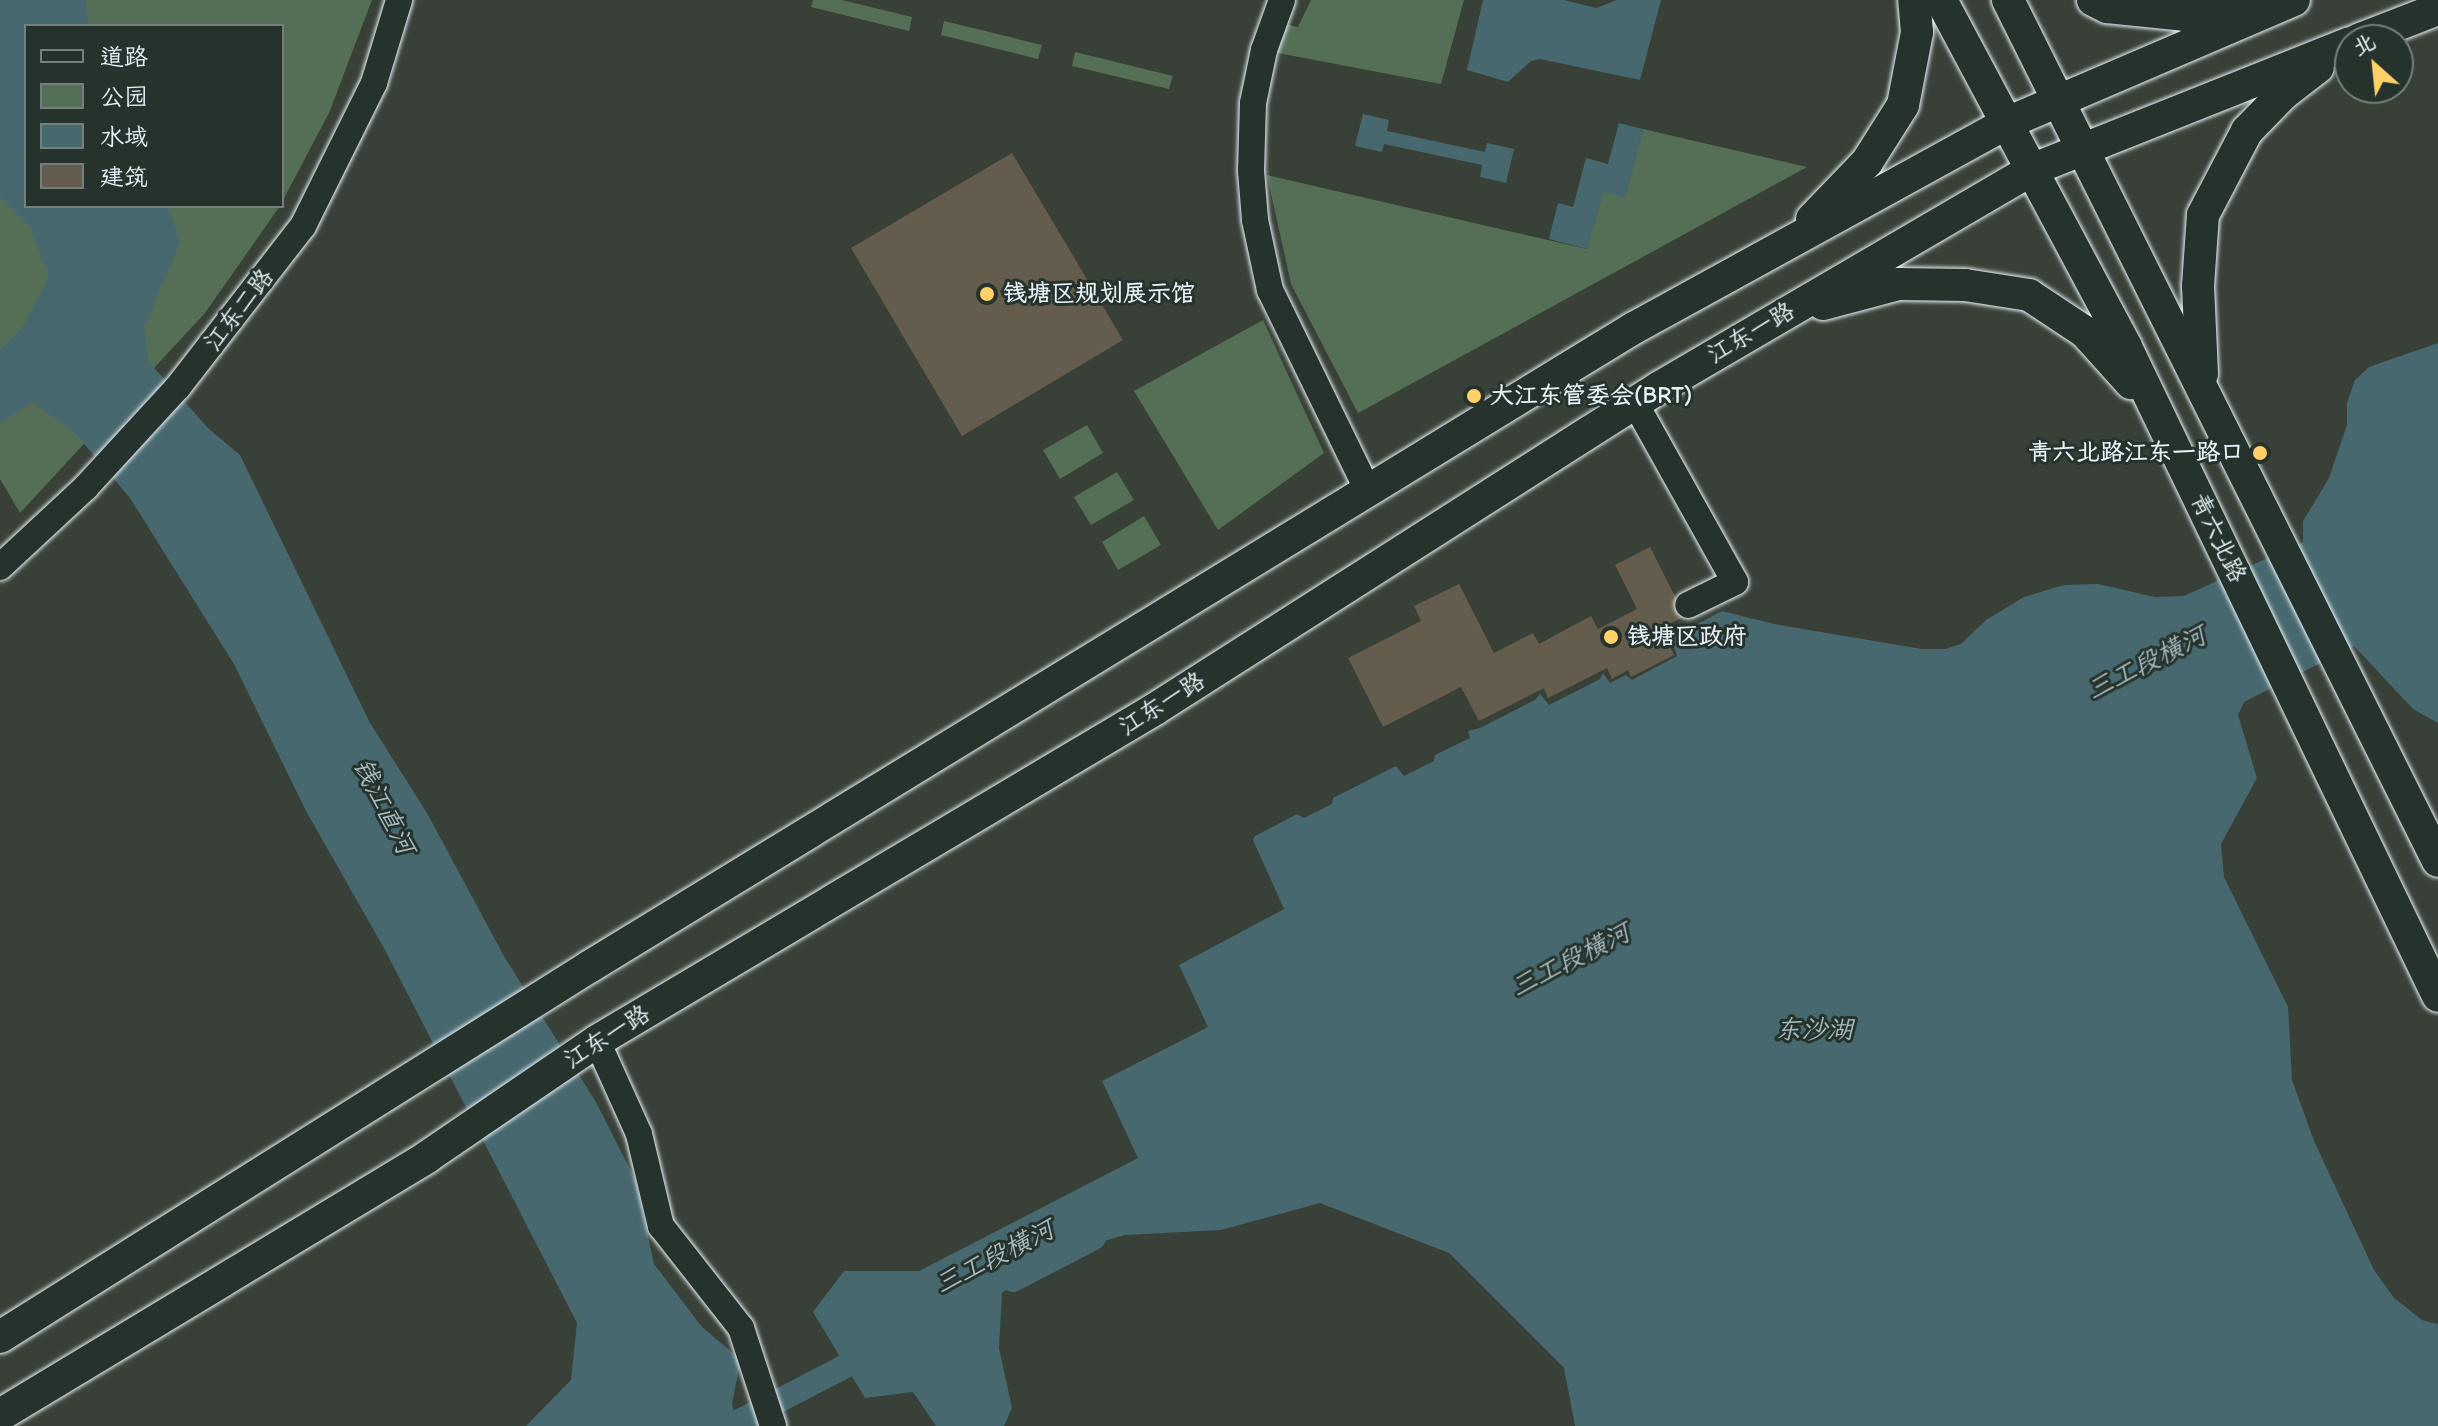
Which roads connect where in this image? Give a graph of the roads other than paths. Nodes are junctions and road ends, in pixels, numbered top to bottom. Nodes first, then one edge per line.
1 (399, 0) edge
2 (1282, 0) edge
3 (1914, 0) edge
4 (1941, 0) edge
5 (2008, 0) edge
6 (2093, 0) edge
7 (2257, 0) edge
8 (2294, 0) edge
9 (2438, 9) edge
10 (2399, 24) edge
11 (2334, 49) edge
12 (2334, 55) edge
13 (2058, 99) junction
14 (2007, 123) junction
15 (2083, 148) junction
16 (2031, 170) junction
17 (1786, 244) junction
18 (1785, 314) junction
19 (2202, 385) junction
20 (1635, 403) junction
21 (2157, 411) junction
22 (1368, 491) junction
23 (0, 567) edge
24 (1688, 605) dead end
25 (2438, 861) edge
26 (2438, 996) edge
27 (586, 1049) junction
28 (0, 1337) edge
29 (0, 1415) edge
30 (773, 1426) edge

1 - 23 street, 江东二路
2 - 22 street
3 - 17 main road
4 - 14 main road, 青六北路
5 - 13 main road
6 - 7 main road
8 - 13 main road
9 - 10 main road
11 - 15 main road, 江东一路
12 - 19 main road
13 - 14 main road
13 - 15 main road
14 - 16 main road, 青六北路
14 - 17 main road
15 - 16 main road, 江东一路
15 - 19 main road
16 - 18 main road, 江东一路
16 - 21 main road, 青六北路
17 - 22 main road
18 - 20 main road, 江东一路
18 - 21 main road
19 - 25 main road
20 - 24 street
20 - 27 main road, 江东一路
21 - 26 main road, 青六北路
22 - 28 main road
27 - 29 main road, 江东一路
27 - 30 street

